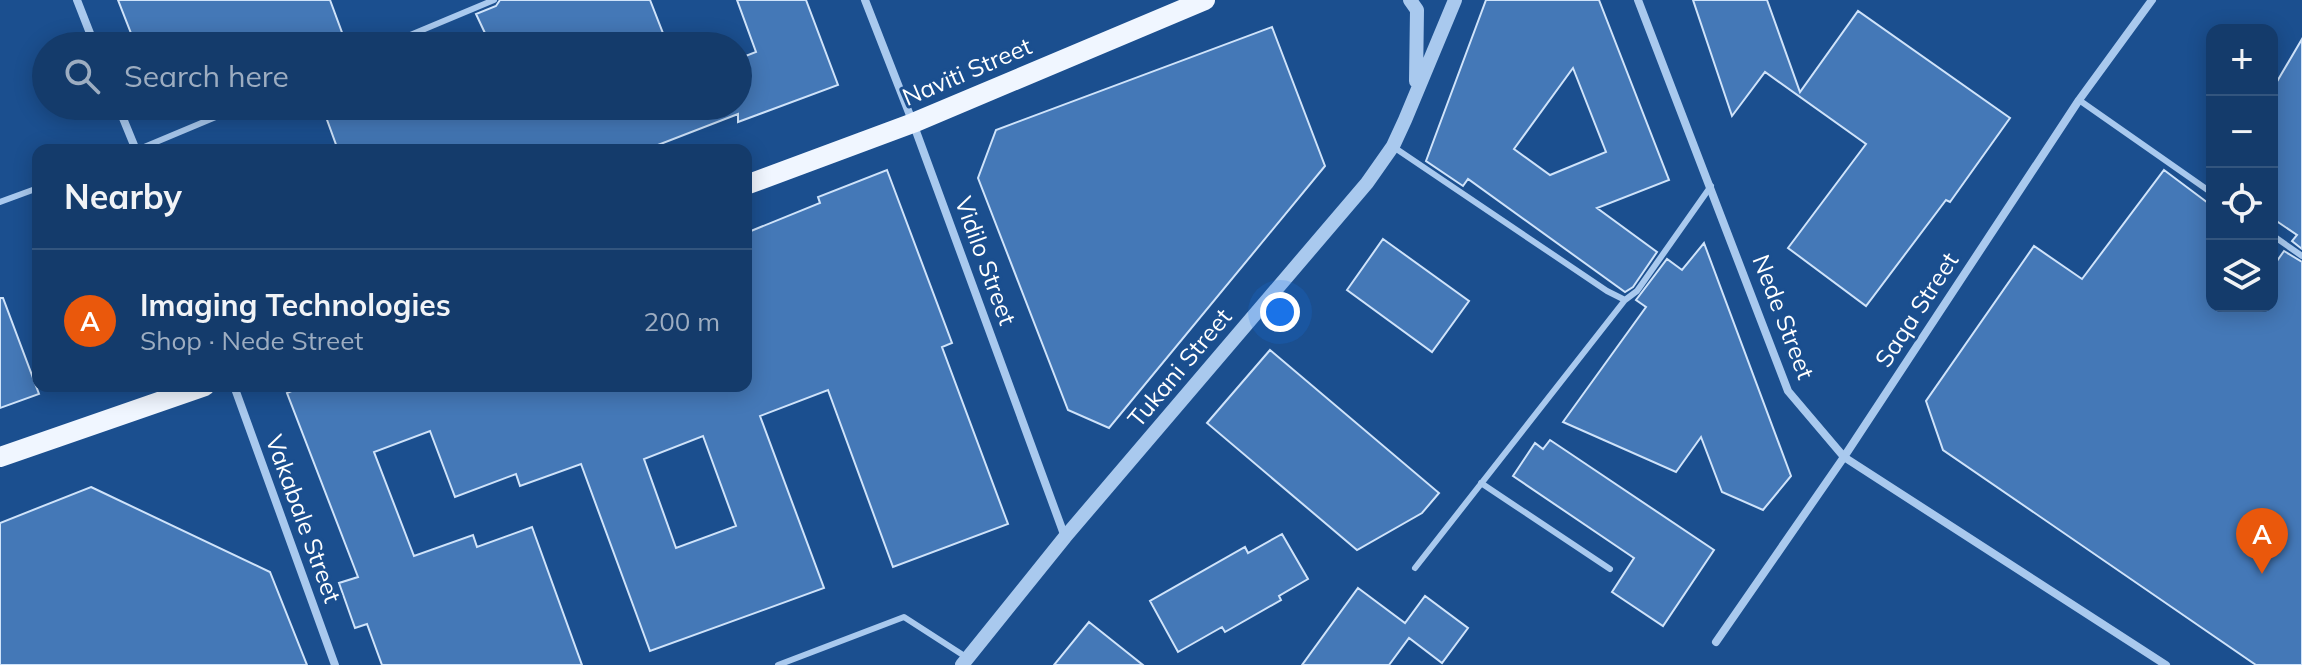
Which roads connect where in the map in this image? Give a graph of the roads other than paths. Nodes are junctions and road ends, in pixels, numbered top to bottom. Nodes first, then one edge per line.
1 (77, 0) edge
2 (494, 0) edge
3 (865, 0) edge
4 (1205, 0) edge
5 (1410, 0) edge
6 (1455, 0) edge
7 (1638, 0) edge
8 (2152, 0) edge
9 (90, 32) edge
10 (417, 32) edge
11 (1416, 90) junction
12 (2079, 100) junction
13 (124, 120) edge
14 (208, 120) edge
15 (913, 123) junction
16 (134, 144) edge
17 (150, 144) edge
18 (1393, 146) junction
19 (752, 183) edge
20 (1711, 186) junction
21 (2206, 189) edge
22 (32, 190) edge
23 (0, 202) edge
24 (2278, 239) edge
25 (2302, 256) edge
26 (1625, 300) junction
27 (188, 392) edge
28 (236, 392) edge
29 (0, 457) edge
30 (1844, 457) junction
31 (1481, 483) junction
32 (1065, 537) junction
33 (1415, 568) dead end
34 (1610, 569) dead end
35 (1716, 642) dead end
36 (965, 662) edge
37 (335, 665) edge
38 (778, 665) edge
39 (2166, 665) edge

1 - 9 street
2 - 10 lane
3 - 15 street, Vidilo Street
4 - 15 main road, Naviti Street
5 - 11 street, Tukani Street
6 - 11 street, Tukani Street
7 - 20 street, Nede Street
8 - 12 street, Saqa Street
11 - 18 street, Tukani Street
12 - 21 lane
12 - 30 street, Saqa Street
13 - 16 street
14 - 17 lane
15 - 19 main road, Naviti Street
15 - 32 street, Vidilo Street
18 - 26 lane
18 - 32 street, Tukani Street
20 - 26 lane
20 - 30 street, Nede Street
22 - 23 lane
24 - 25 lane
26 - 31 lane
27 - 29 main road
28 - 37 street, Vakabale Street
30 - 35 street, Saqa Street
30 - 39 street, Nede Street
31 - 33 lane
31 - 34 lane
32 - 36 street, Tukani Street
36 - 38 lane

